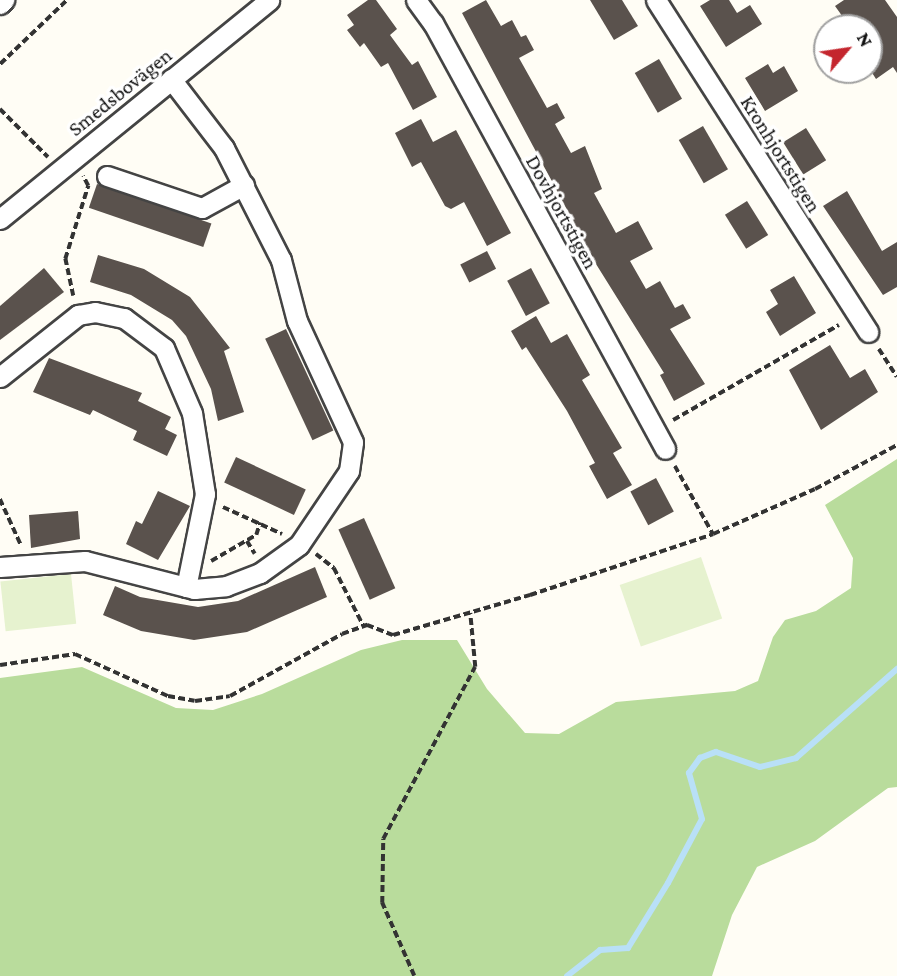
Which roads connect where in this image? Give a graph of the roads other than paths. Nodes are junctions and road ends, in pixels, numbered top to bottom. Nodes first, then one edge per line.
1 (4, 0) edge
2 (269, 0) edge
3 (416, 0) edge
4 (656, 0) edge
5 (0, 4) edge
6 (171, 79) junction
7 (107, 176) dead end
8 (244, 186) junction
9 (0, 219) edge
10 (868, 332) road end
11 (0, 377) edge
12 (665, 449) road end
13 (0, 567) edge
14 (188, 580) junction

1 - 5 street
2 - 6 street, Smedsbovägen
3 - 12 street, Dovhjortstigen
4 - 10 street, Kronhjortstigen
6 - 8 street
6 - 9 street, Smedsbovägen
7 - 8 street
8 - 14 street
11 - 14 street
13 - 14 street

